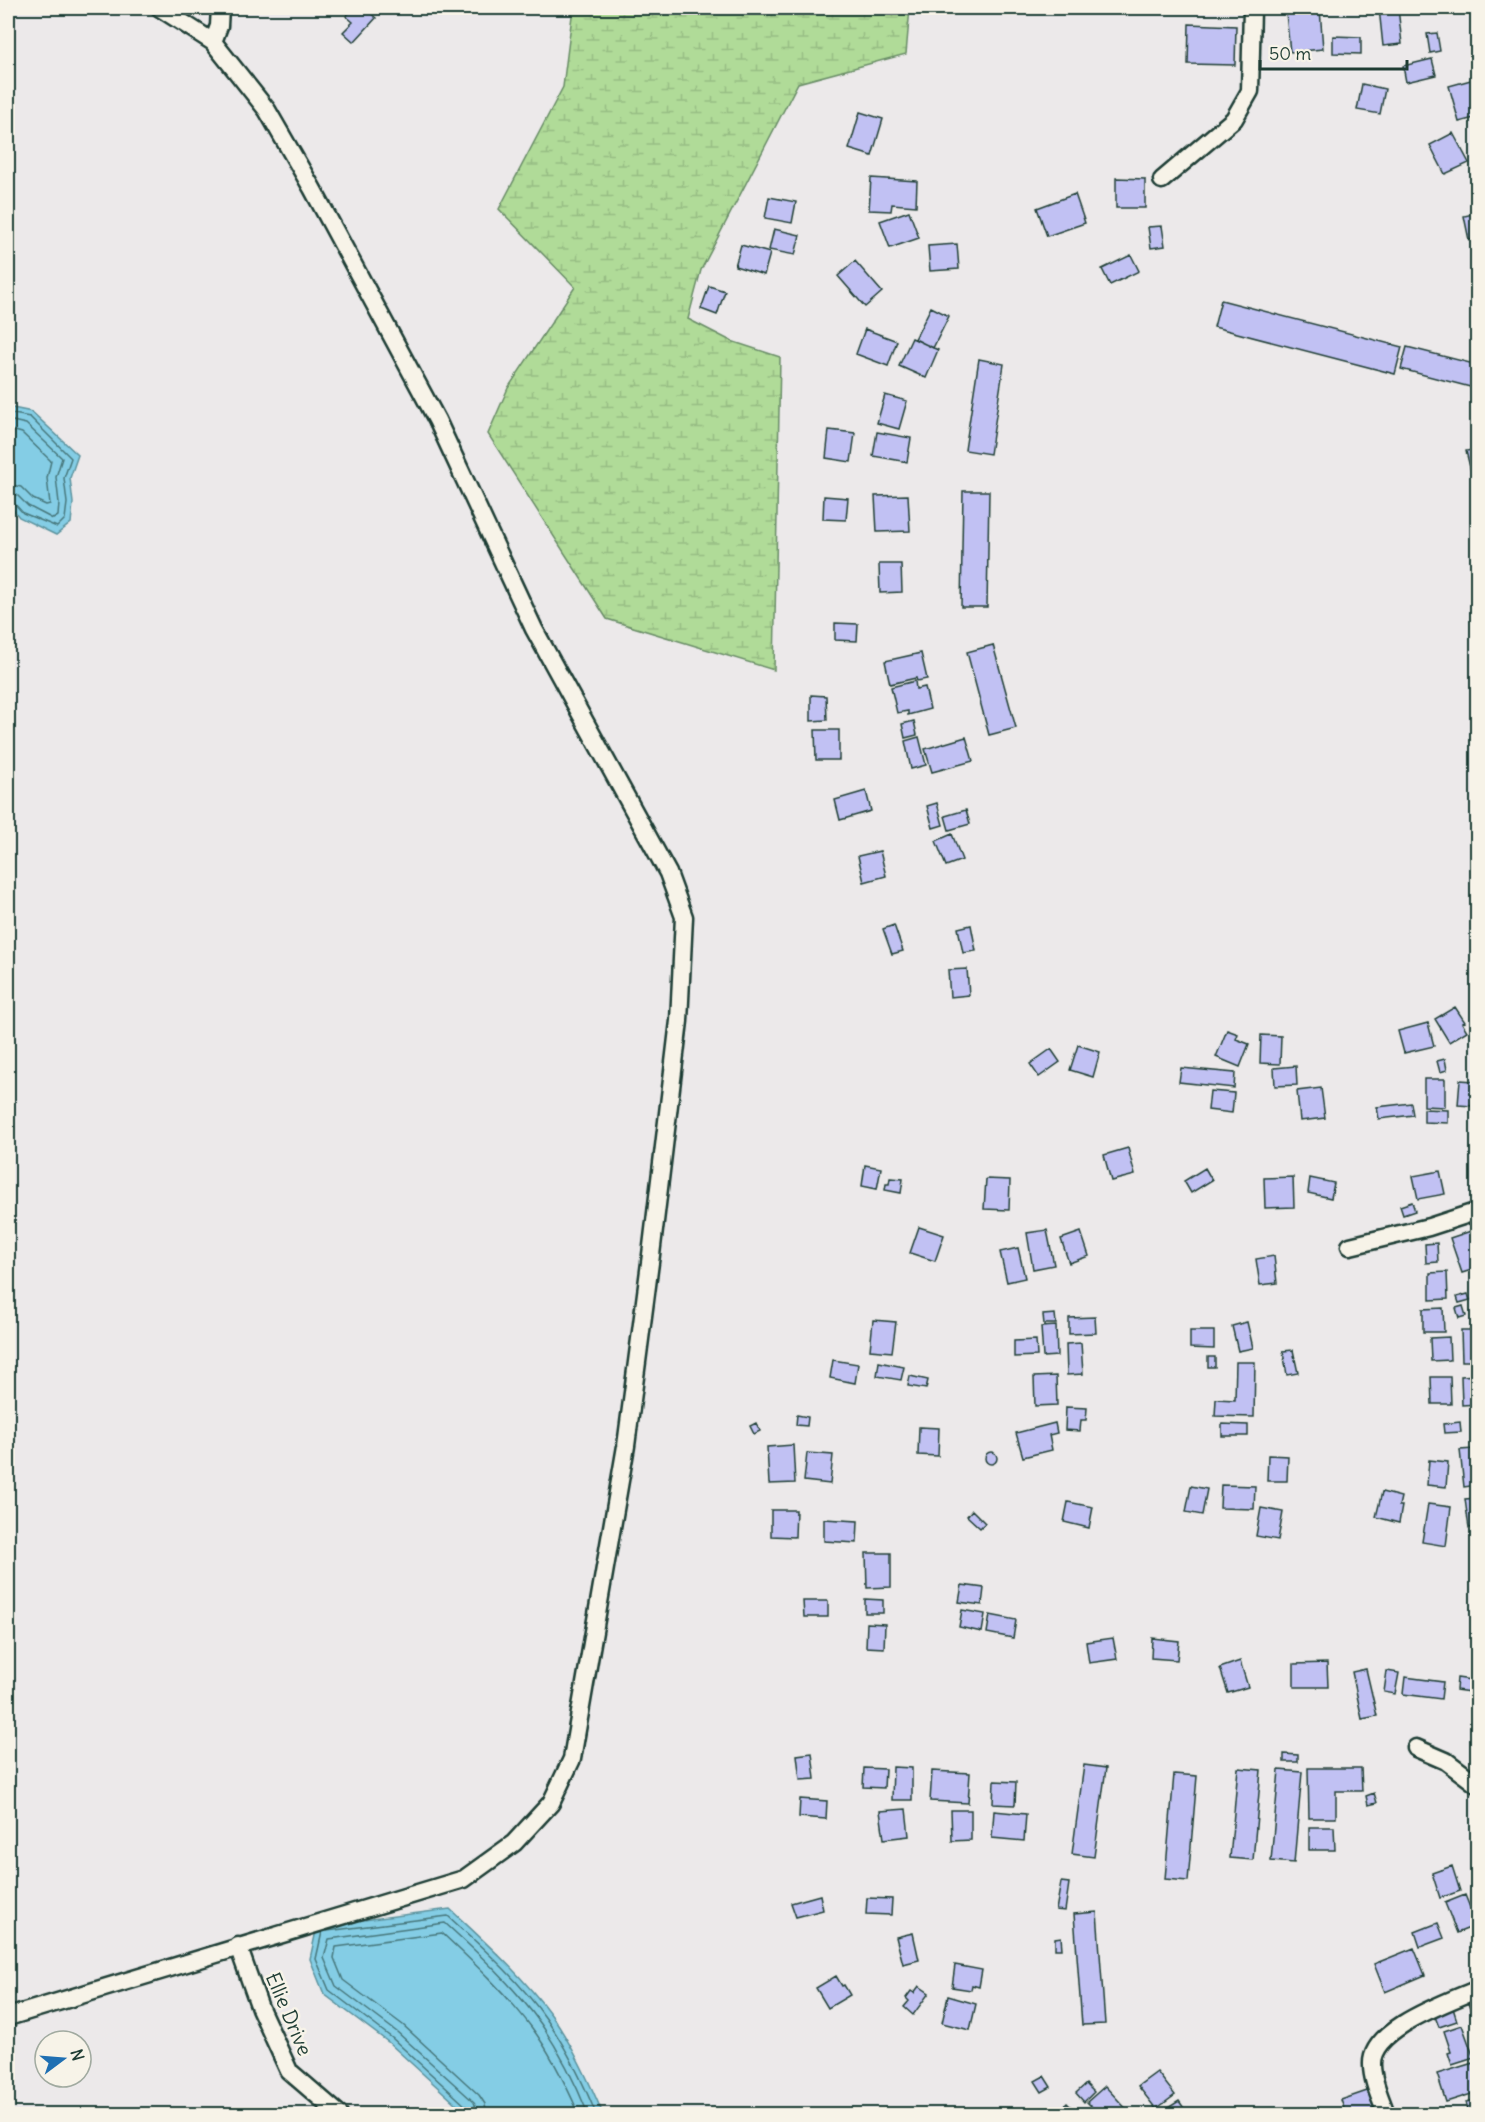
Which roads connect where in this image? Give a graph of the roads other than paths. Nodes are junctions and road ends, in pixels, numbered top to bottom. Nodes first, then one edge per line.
1 (160, 8) edge
2 (220, 8) edge
3 (1252, 8) edge
4 (213, 42) junction
5 (1162, 180) dead end
6 (1478, 1211) edge
7 (1350, 1246) dead end
8 (1416, 1748) dead end
9 (1478, 1785) edge
10 (238, 1946) junction
11 (1478, 1989) edge
12 (8, 2017) edge
13 (339, 2115) edge
14 (1386, 2115) edge

1 - 4 street
2 - 4 street
3 - 5 street
4 - 10 street
6 - 7 street
8 - 9 street
10 - 12 street
10 - 13 street, Ellie Drive
11 - 14 street

